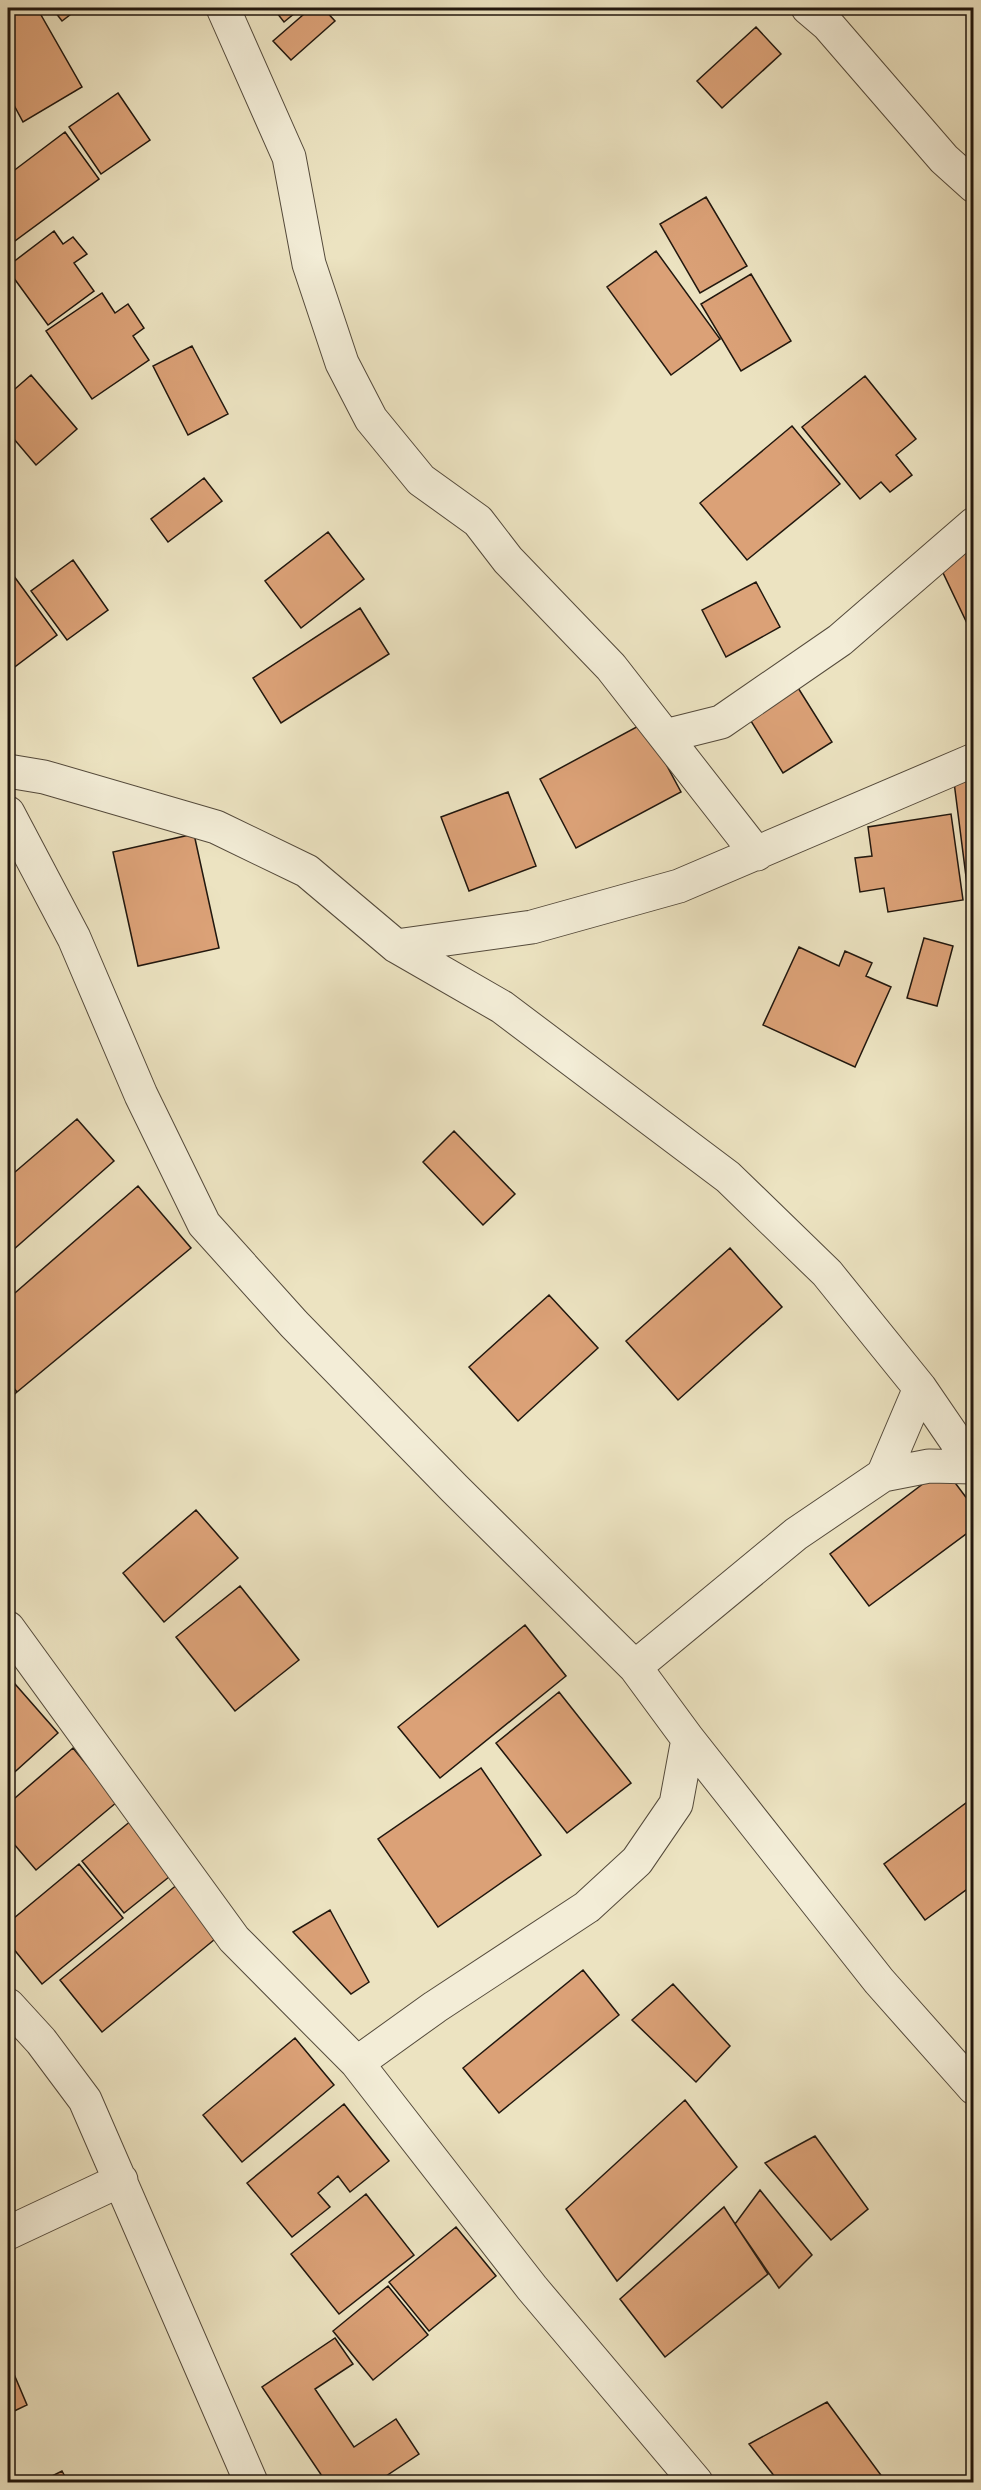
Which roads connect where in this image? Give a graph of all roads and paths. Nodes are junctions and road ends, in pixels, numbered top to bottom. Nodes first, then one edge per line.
1 (223, 8) edge
2 (808, 8) edge
3 (974, 186) edge
4 (974, 524) edge
5 (721, 722) junction
6 (665, 736) junction
7 (974, 760) edge
8 (8, 771) edge
9 (692, 771) junction
10 (8, 813) edge
11 (757, 854) junction
12 (396, 946) junction
13 (920, 1388) junction
14 (973, 1467) edge
15 (884, 1475) junction
16 (8, 1628) edge
17 (636, 1668) junction
18 (688, 1739) junction
19 (8, 2005) edge
20 (357, 2063) junction
21 (974, 2088) edge
22 (121, 2181) junction
23 (8, 2233) edge
24 (251, 2482) edge
25 (696, 2482) edge

1 - 6 street
2 - 3 street
4 - 5 street
5 - 6 street
5 - 9 street
6 - 9 street
7 - 11 street
8 - 12 street
9 - 11 street
10 - 17 street
11 - 12 street
12 - 13 street
13 - 14 street
13 - 15 street
14 - 15 street
15 - 17 street
16 - 20 street
17 - 18 street
18 - 20 street
18 - 21 street
19 - 22 street
20 - 25 street
22 - 23 street
22 - 24 street

